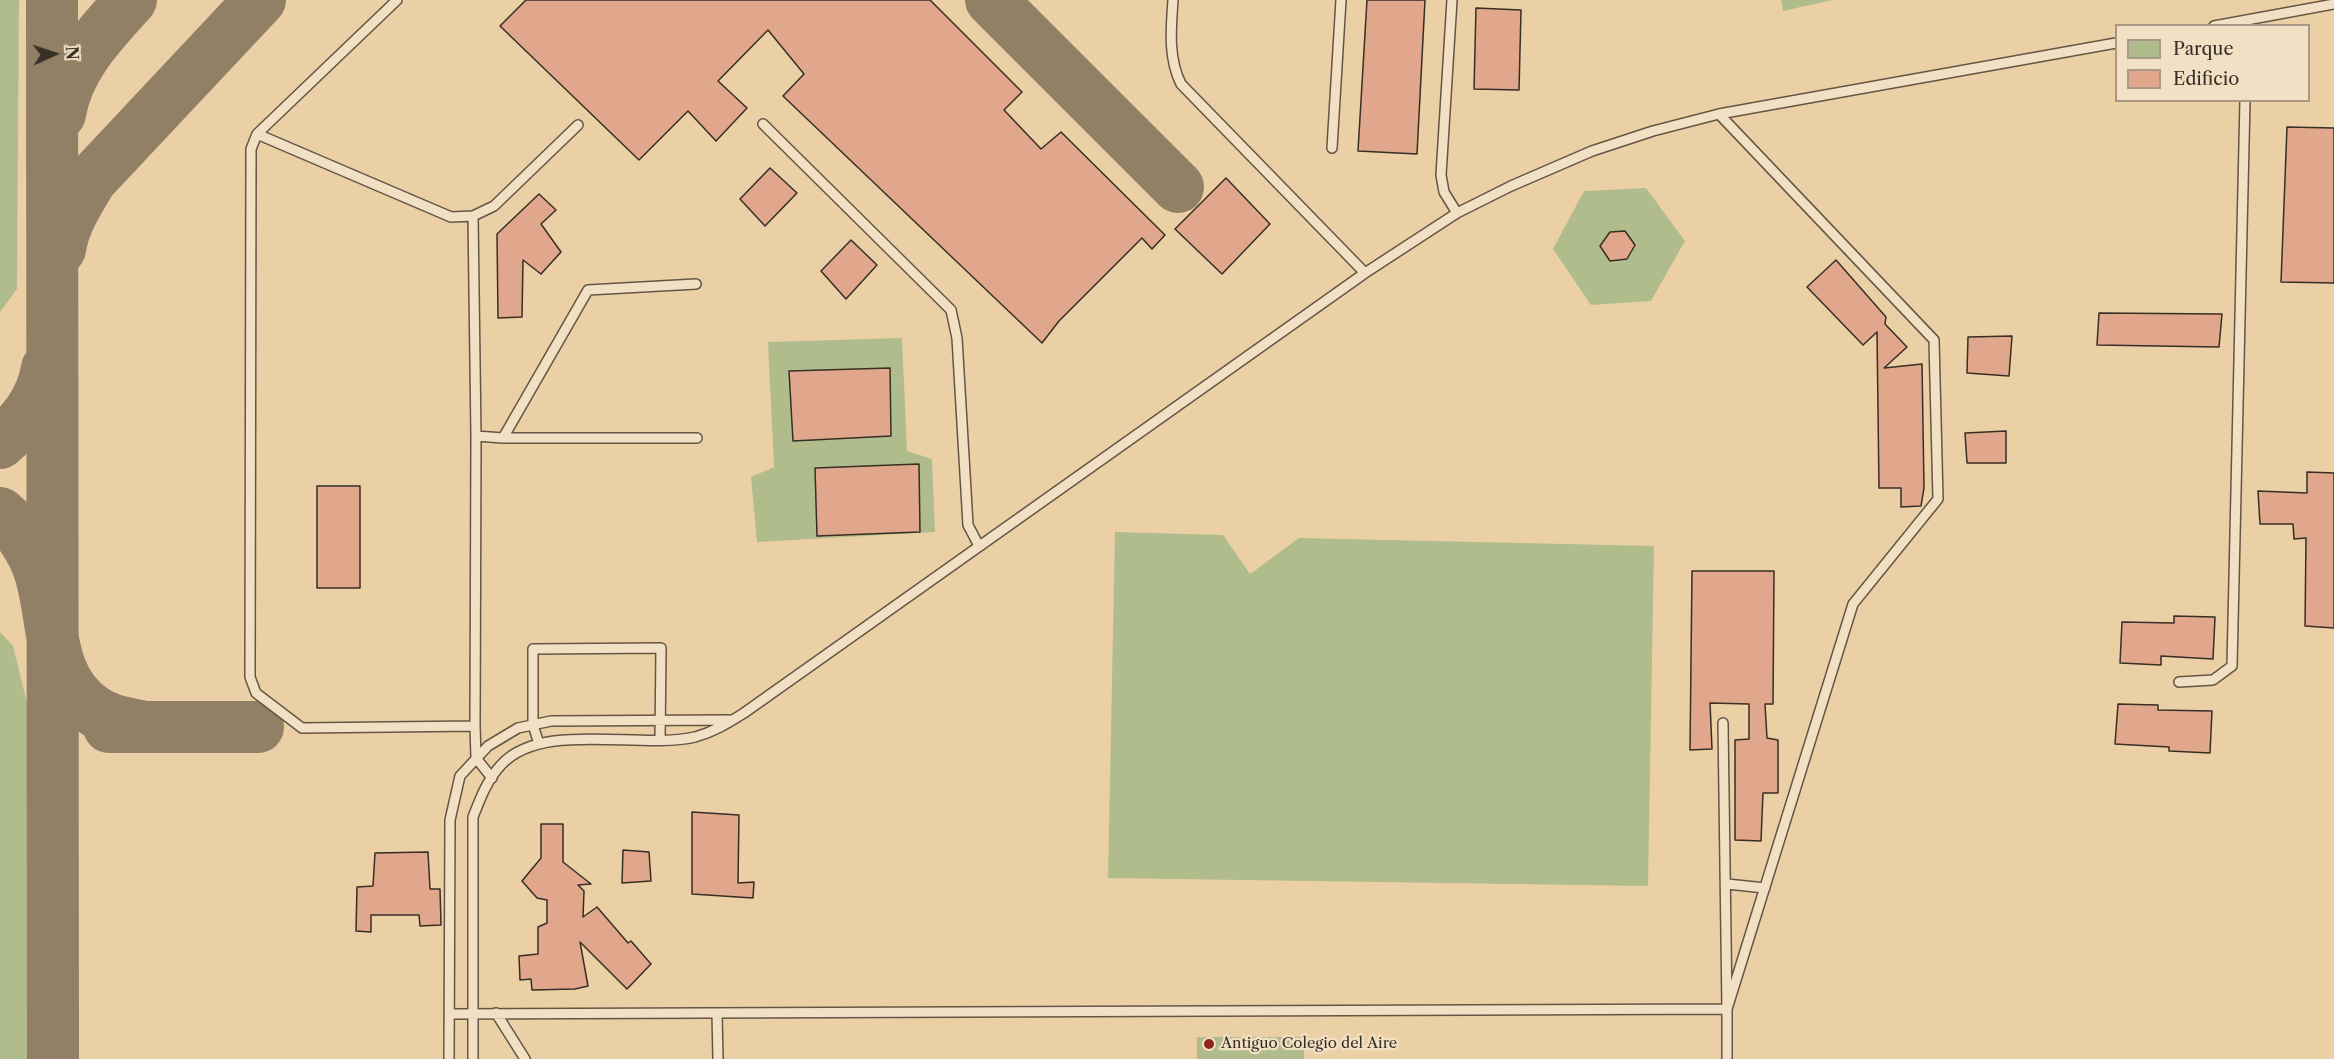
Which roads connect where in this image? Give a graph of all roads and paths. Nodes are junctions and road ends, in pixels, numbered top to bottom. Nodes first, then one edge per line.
1 (397, 0) edge
2 (1173, 0) edge
3 (1341, 0) edge
4 (1452, 0) edge
5 (2334, 4) edge
6 (2239, 23) edge
7 (2115, 43) edge
8 (2245, 102) edge
9 (1719, 114) junction
10 (763, 124) dead end
11 (578, 125) dead end
12 (257, 134) junction
13 (1332, 148) dead end
14 (1457, 213) junction
15 (473, 216) junction
16 (1365, 273) junction
17 (696, 284) dead end
18 (476, 435) junction
19 (503, 438) junction
20 (697, 438) dead end
21 (979, 546) junction
22 (2179, 682) dead end
23 (732, 720) junction
24 (661, 721) junction
25 (1723, 723) dead end
26 (533, 725) junction
27 (475, 726) junction
28 (660, 740) junction
29 (539, 744) junction
30 (476, 758) junction
31 (492, 778) junction
32 (1727, 884) junction
33 (1765, 888) junction
34 (1727, 1009) junction
35 (473, 1013) junction
36 (496, 1013) junction
37 (717, 1013) junction
38 (449, 1014) junction
39 (449, 1059) edge
40 (473, 1059) edge
41 (525, 1059) edge
42 (718, 1059) edge
43 (1727, 1059) edge

1 - 12 lane
2 - 16 lane
3 - 13 lane
4 - 14 lane
5 - 6 lane
7 - 9 lane
8 - 22 lane
9 - 14 lane
9 - 33 lane
10 - 21 lane
11 - 15 lane
12 - 15 lane
12 - 27 lane
14 - 16 lane
15 - 18 lane
16 - 21 lane
17 - 19 lane
18 - 19 lane
18 - 27 lane
19 - 20 lane
21 - 23 lane
23 - 24 lane
23 - 28 lane
24 - 26 lane
24 - 26 lane
24 - 28 lane
25 - 32 lane
26 - 29 lane
26 - 30 lane
27 - 30 lane
28 - 29 lane
29 - 31 lane
30 - 31 lane
30 - 38 lane
31 - 35 lane
32 - 33 lane
32 - 34 lane
33 - 34 lane
34 - 37 lane
34 - 43 lane
35 - 36 lane
35 - 38 lane
35 - 40 lane
36 - 37 lane
36 - 41 lane
37 - 42 lane
38 - 39 lane

